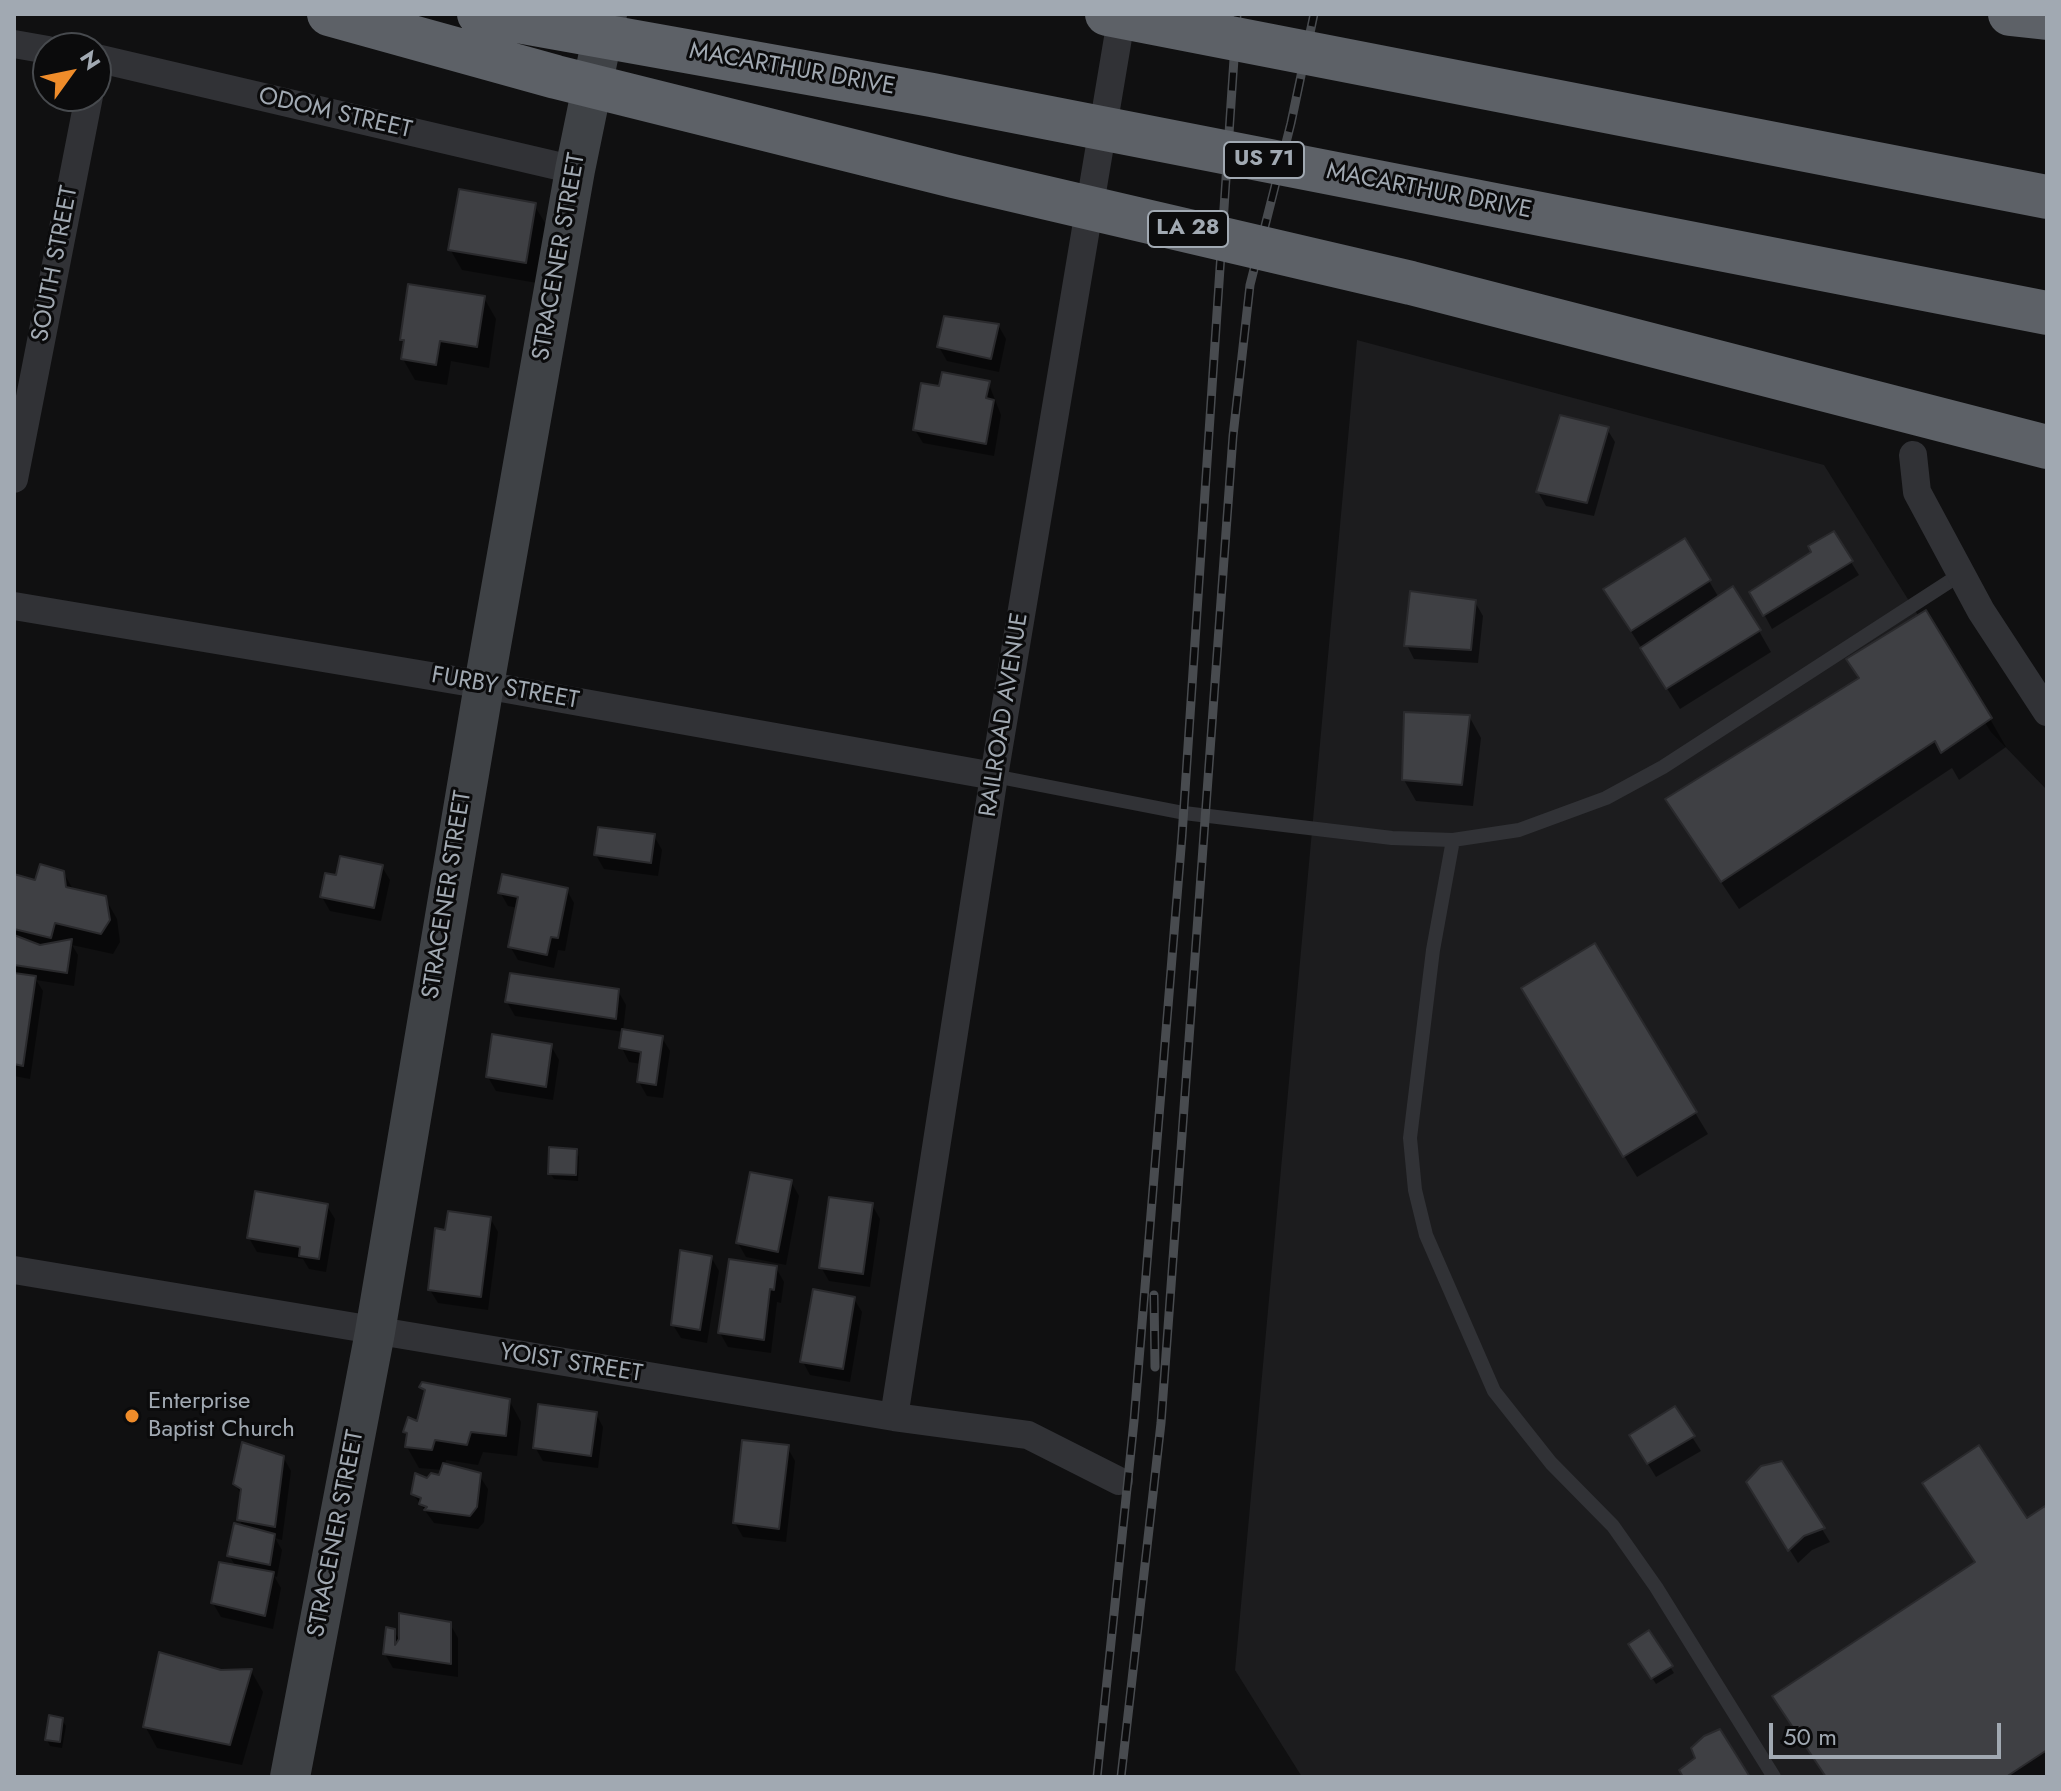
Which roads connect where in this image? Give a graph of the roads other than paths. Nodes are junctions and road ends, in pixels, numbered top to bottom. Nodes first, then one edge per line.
1 (329, 14) edge
2 (479, 14) edge
3 (607, 14) edge
4 (1107, 14) edge
5 (1122, 14) edge
6 (2010, 14) edge
7 (2047, 18) edge
8 (112, 63) edge
9 (86, 112) edge
10 (575, 170) junction
11 (2047, 197) edge
12 (2047, 313) edge
13 (2047, 447) edge
14 (1913, 455) dead end
15 (14, 479) edge
16 (1961, 574) junction
17 (14, 606) edge
18 (484, 685) junction
19 (2047, 712) edge
20 (994, 776) junction
21 (1453, 840) junction
22 (14, 1270) edge
23 (375, 1332) junction
24 (894, 1417) junction
25 (1119, 1481) dead end
26 (290, 1777) edge
27 (1774, 1777) edge

1 - 13 highway, LA 28, bridge
2 - 12 highway, MACARTHUR DRIVE / US 71, bridge
3 - 10 street, STRACENER STREET
4 - 11 highway, bridge
5 - 20 street, RAILROAD AVENUE
6 - 7 highway
8 - 10 street, ODOM STREET
9 - 15 street, SOUTH STREET
10 - 18 street, STRACENER STREET
14 - 16 street
16 - 19 street
16 - 21 lane
17 - 18 street, FURBY STREET
18 - 20 street, FURBY STREET
18 - 23 street, STRACENER STREET
20 - 21 lane
20 - 24 street, RAILROAD AVENUE
21 - 27 lane
22 - 23 street, YOIST STREET
23 - 24 street, YOIST STREET
23 - 26 street, STRACENER STREET
24 - 25 street, YOIST STREET

